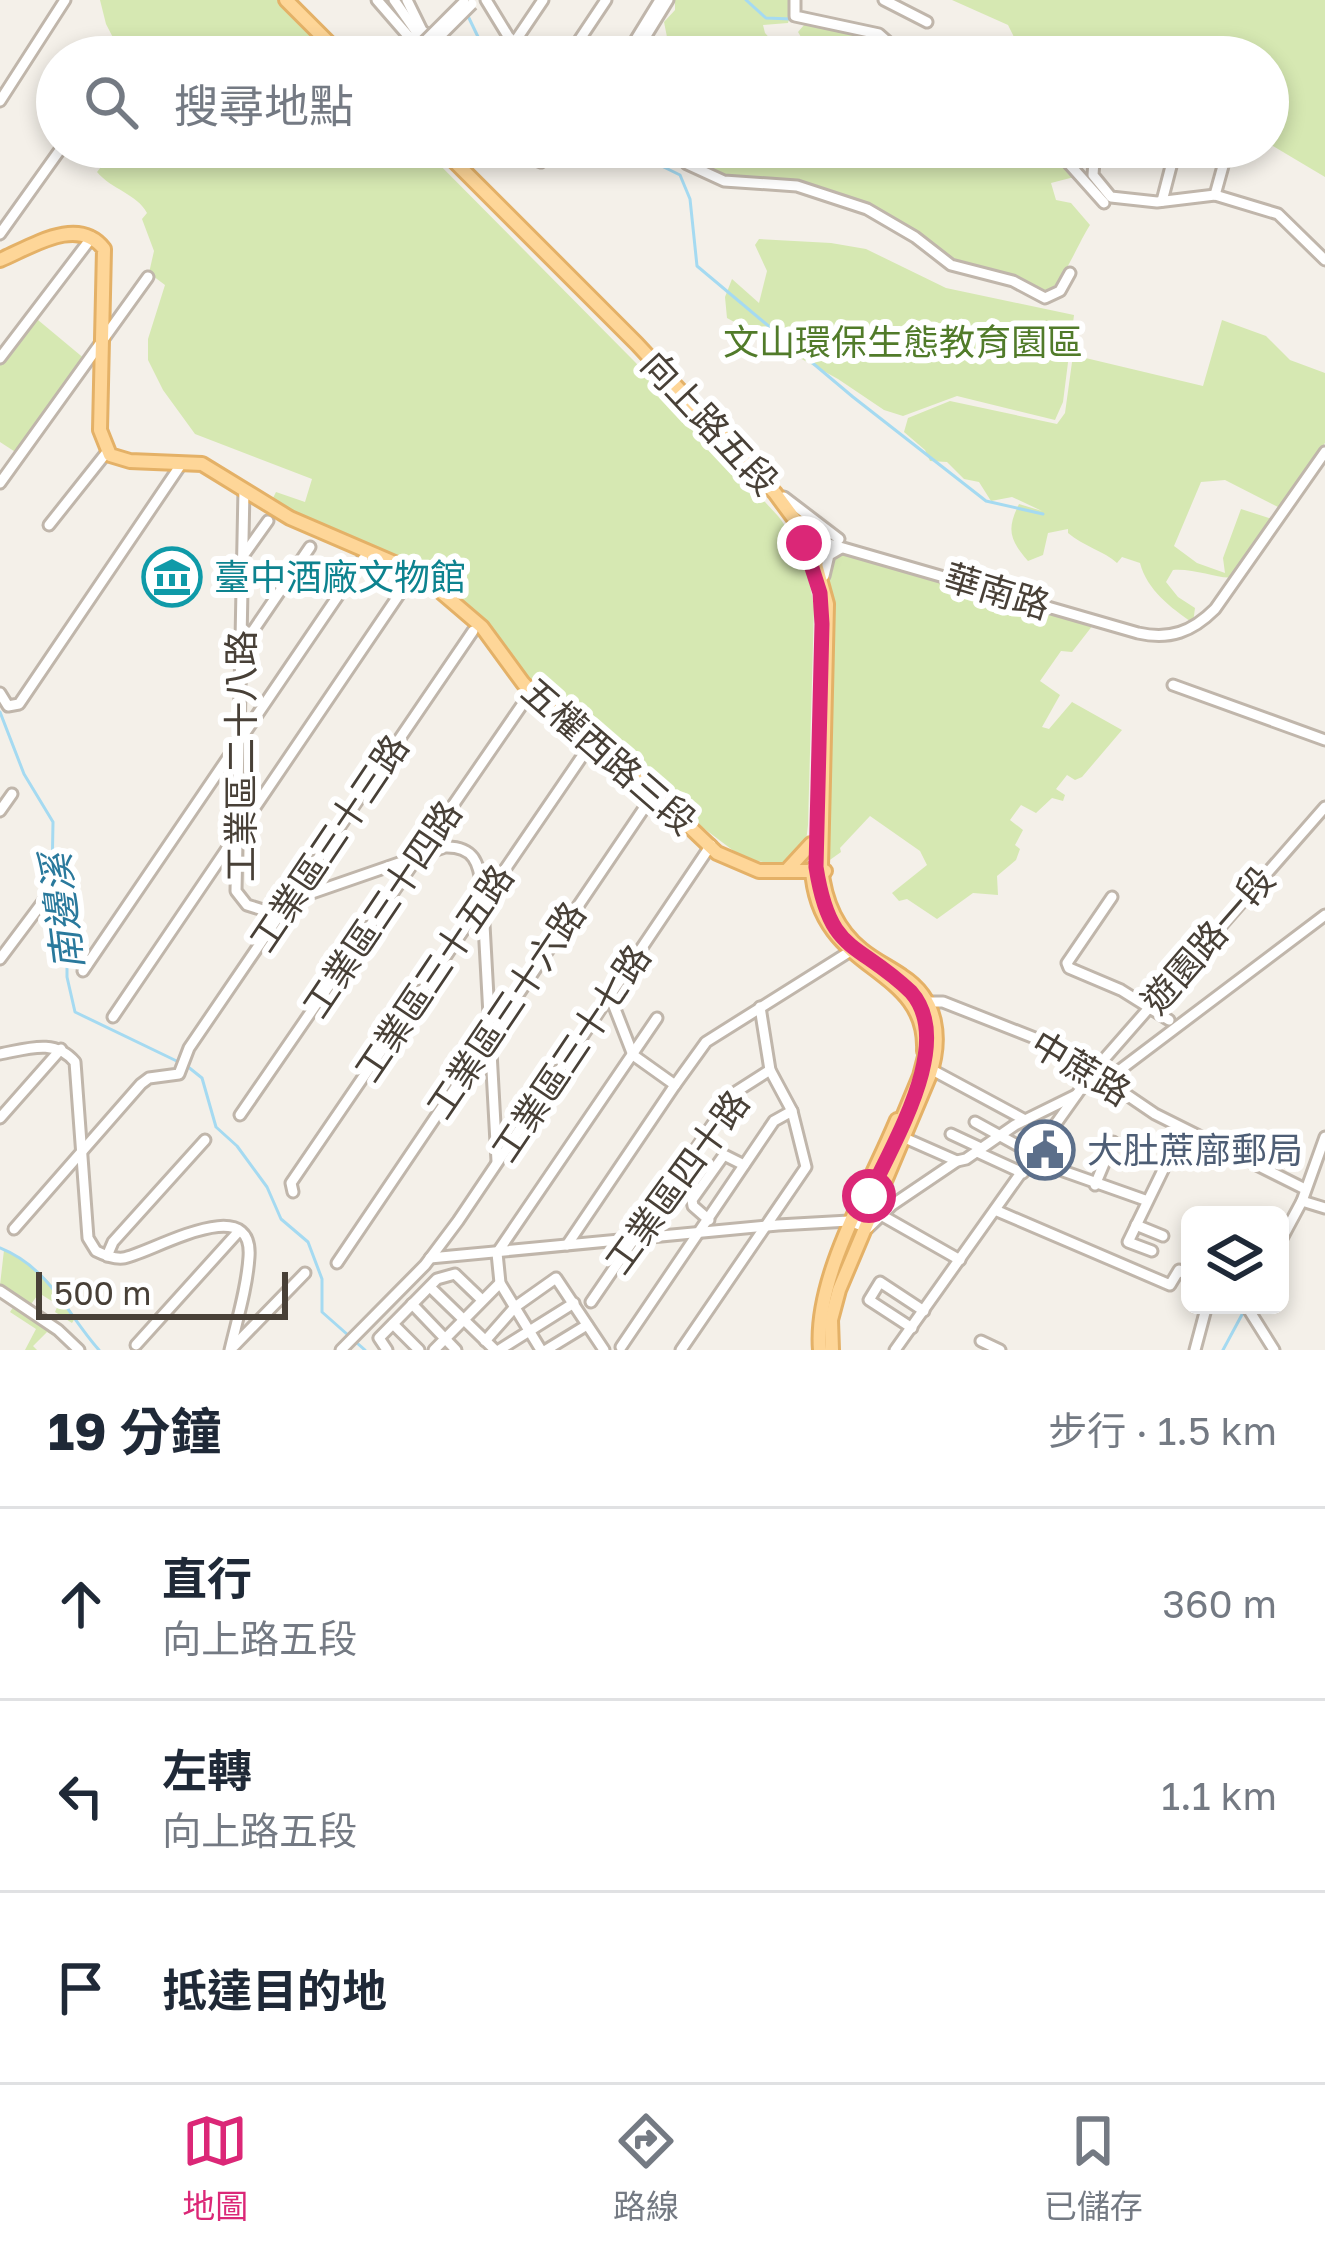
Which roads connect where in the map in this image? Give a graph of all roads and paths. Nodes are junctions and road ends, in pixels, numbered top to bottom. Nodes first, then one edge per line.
1 (65, 0) edge
2 (290, 0) edge
3 (376, 0) edge
4 (394, 0) edge
5 (407, 0) edge
6 (543, 0) edge
7 (606, 0) edge
8 (664, 0) edge
9 (795, 0) edge
10 (884, 0) edge
11 (474, 1) edge
12 (927, 22) dead end
13 (42, 36) edge
14 (326, 36) edge
15 (407, 36) edge
16 (413, 36) edge
17 (416, 36) edge
18 (432, 36) edge
19 (503, 36) edge
20 (522, 36) edge
21 (582, 36) edge
22 (642, 36) edge
23 (881, 36) edge
24 (36, 45) edge
25 (0, 101) edge
26 (47, 168) edge
27 (457, 168) edge
28 (696, 168) edge
29 (1073, 168) edge
30 (1094, 168) edge
31 (1171, 168) edge
32 (1222, 168) edge
33 (1215, 195) junction
34 (1162, 201) junction
35 (1104, 203) dead end
36 (0, 234) edge
37 (92, 237) junction
38 (2, 258) edge
39 (1325, 260) edge
40 (1070, 273) dead end
41 (148, 277) dead end
42 (105, 303) junction
43 (122, 309) junction
44 (104, 334) junction
45 (0, 358) edge
46 (86, 360) junction
47 (102, 367) junction
48 (106, 452) junction
49 (1325, 452) edge
50 (182, 462) junction
51 (0, 483) edge
52 (244, 489) junction
53 (784, 497) dead end
54 (268, 521) dead end
55 (49, 525) dead end
56 (244, 529) junction
57 (260, 534) junction
58 (804, 537) junction
59 (846, 546) junction
60 (310, 547) dead end
61 (866, 552) junction
62 (243, 556) junction
63 (363, 559) dead end
64 (824, 576) dead end
65 (410, 580) dead end
66 (242, 620) junction
67 (256, 626) junction
68 (472, 631) dead end
69 (241, 649) junction
70 (1173, 686) dead end
71 (0, 693) edge
72 (524, 703) dead end
73 (238, 716) junction
74 (255, 720) junction
75 (1325, 740) edge
76 (239, 743) junction
77 (583, 754) dead end
78 (618, 766) junction
79 (220, 771) junction
80 (237, 778) junction
81 (12, 794) dead end
82 (237, 807) junction
83 (1325, 807) edge
84 (0, 811) edge
85 (253, 814) junction
86 (431, 836) junction
87 (235, 838) junction
88 (811, 844) dead end
89 (711, 845) junction
90 (445, 848) junction
91 (415, 857) junction
92 (218, 866) junction
93 (386, 867) junction
94 (819, 869) junction
95 (788, 871) junction
96 (235, 872) junction
97 (481, 878) junction
98 (304, 879) junction
99 (400, 883) junction
100 (495, 883) junction
101 (814, 889) junction
102 (317, 894) junction
103 (1112, 897) dead end
104 (45, 899) dead end
105 (288, 903) junction
106 (482, 903) junction
107 (263, 910) junction
108 (1325, 915) edge
109 (274, 925) junction
110 (466, 926) junction
111 (484, 935) junction
112 (849, 952) junction
113 (0, 959) edge
114 (83, 970) dead end
115 (610, 996) junction
116 (929, 1003) junction
117 (760, 1007) junction
118 (1149, 1007) junction
119 (488, 1011) junction
120 (502, 1016) junction
121 (113, 1017) dead end
122 (657, 1018) dead end
123 (1169, 1020) dead end
124 (489, 1034) junction
125 (61, 1048) junction
126 (0, 1054) edge
127 (633, 1054) junction
128 (474, 1056) junction
129 (490, 1060) junction
130 (770, 1070) junction
131 (936, 1072) junction
132 (1092, 1073) junction
133 (1104, 1082) junction
134 (676, 1085) junction
135 (1076, 1095) junction
136 (792, 1111) junction
137 (240, 1115) dead end
138 (0, 1118) edge
139 (1025, 1120) junction
140 (975, 1122) dead end
141 (88, 1134) junction
142 (951, 1134) dead end
143 (495, 1135) junction
144 (999, 1135) junction
145 (1325, 1137) edge
146 (907, 1139) junction
147 (205, 1140) dead end
148 (511, 1140) junction
149 (1113, 1142) dead end
150 (82, 1149) junction
151 (979, 1150) junction
152 (1034, 1158) junction
153 (957, 1160) junction
154 (497, 1161) junction
155 (745, 1165) junction
156 (68, 1166) junction
157 (1165, 1166) dead end
158 (83, 1171) junction
159 (1023, 1173) junction
160 (1095, 1185) junction
161 (293, 1192) dead end
162 (1304, 1195) junction
163 (1145, 1200) junction
164 (877, 1202) junction
165 (1325, 1208) edge
166 (995, 1210) junction
167 (775, 1211) junction
168 (709, 1217) junction
169 (1289, 1224) edge
170 (778, 1225) junction
171 (861, 1225) junction
172 (1136, 1225) junction
173 (642, 1226) junction
174 (765, 1226) junction
175 (748, 1227) junction
176 (14, 1229) dead end
177 (238, 1231) junction
178 (716, 1231) junction
179 (699, 1233) junction
180 (680, 1234) junction
181 (1163, 1236) dead end
182 (507, 1237) junction
183 (648, 1238) junction
184 (444, 1239) junction
185 (579, 1239) junction
186 (634, 1239) junction
187 (619, 1240) junction
188 (755, 1242) junction
189 (517, 1250) junction
190 (687, 1251) junction
191 (1152, 1251) dead end
192 (497, 1253) junction
193 (623, 1253) junction
194 (107, 1256) junction
195 (456, 1257) junction
196 (430, 1258) junction
197 (960, 1260) junction
198 (337, 1263) dead end
199 (1181, 1271) edge
200 (305, 1273) dead end
201 (500, 1283) junction
202 (430, 1287) junction
203 (0, 1292) edge
204 (481, 1299) junction
205 (591, 1302) dead end
206 (574, 1303) junction
207 (412, 1304) junction
208 (515, 1306) junction
209 (924, 1311) junction
210 (1205, 1314) edge
211 (1250, 1314) edge
212 (464, 1318) junction
213 (236, 1323) junction
214 (393, 1324) junction
215 (587, 1324) junction
216 (912, 1328) junction
217 (250, 1330) junction
218 (531, 1330) junction
219 (445, 1338) junction
220 (485, 1341) junction
221 (981, 1341) dead end
222 (136, 1345) dead end
223 (620, 1347) edge
224 (344, 1348) edge
225 (601, 1349) edge
226 (79, 1350) edge
227 (230, 1350) edge
228 (387, 1350) edge
229 (419, 1350) edge
230 (434, 1350) edge
231 (456, 1350) edge
232 (497, 1350) edge
233 (544, 1350) edge
234 (680, 1350) edge
235 (828, 1350) edge
236 (895, 1350) edge
237 (1000, 1350) edge
238 (1195, 1350) edge
239 (1274, 1350) edge

1 - 13 street
2 - 14 main road
3 - 15 street
4 - 16 street
5 - 17 street
6 - 20 street
7 - 21 street
8 - 22 street
9 - 23 street
10 - 12 street
11 - 18 street, bridge
11 - 19 street
24 - 25 street
26 - 36 street
27 - 58 main road, 向上路五段
28 - 40 street
29 - 35 street
30 - 34 street
31 - 34 street
32 - 33 street
33 - 34 street
33 - 39 street
37 - 38 main road
37 - 42 main road
37 - 45 street
41 - 43 street
42 - 43 main road
42 - 44 main road
43 - 44 street
44 - 46 street
44 - 47 main road
46 - 47 main road
46 - 51 street
47 - 48 main road
48 - 50 main road, 五權西路三段
48 - 55 street
49 - 61 street, 華南路
50 - 52 main road, 五權西路三段
50 - 71 street
52 - 56 street, 工業區二十八路
52 - 78 main road, 五權西路三段
53 - 61 street
54 - 57 street
56 - 57 street
56 - 62 street, 工業區二十八路
57 - 62 street
58 - 59 street, 華南路
58 - 94 main road, 向上路五段
59 - 61 street, 華南路
59 - 64 street
60 - 67 street
62 - 66 street, 工業區二十八路
63 - 74 street
65 - 85 street
66 - 67 street
66 - 69 street, 工業區二十八路
67 - 69 street
68 - 98 street, 工業區三十三路
69 - 73 street, 工業區二十八路
70 - 75 street
72 - 86 street, 工業區三十四路
73 - 74 street
73 - 76 street, 工業區二十八路
74 - 76 street
76 - 79 street
76 - 80 street, 工業區二十八路
77 - 100 street, 工業區三十五路
78 - 89 main road, 五權西路三段
78 - 120 street, 工業區三十六路
79 - 80 street
79 - 114 street
80 - 82 street, 工業區二十八路
81 - 84 street
82 - 85 street
82 - 87 street, 工業區二十八路
83 - 118 street, 遊園路一段
85 - 87 street
86 - 90 street
86 - 91 street, 工業區三十四路
87 - 92 street
87 - 96 street, 工業區二十八路
88 - 95 main road
89 - 95 main road, 五權西路三段
89 - 115 street, 工業區三十七路
90 - 91 street, 工業區二十八路
90 - 97 street
91 - 93 street, 工業區二十八路
91 - 99 street, 工業區三十四路
92 - 96 street
92 - 121 street
93 - 99 street
93 - 102 street, 工業區二十八路
94 - 95 main road, 五權西路三段
94 - 101 main road, 向上路五段
94 - 116 main road, 向上路五段
95 - 101 main road
96 - 107 street, 工業區二十八路
97 - 100 street
97 - 106 street
98 - 102 street
98 - 105 street, 工業區三十三路
99 - 137 street, 工業區三十四路
100 - 106 street, 工業區三十五路
101 - 112 main road, 向上路五段
102 - 105 street, 工業區二十八路
103 - 118 street
104 - 113 street
105 - 107 street, 工業區二十八路
105 - 109 street, 工業區三十三路
106 - 110 street, 工業區三十五路
106 - 111 street
107 - 109 street
108 - 133 street
109 - 141 street, 工業區三十三路
110 - 111 street
110 - 161 street, 工業區三十五路
111 - 119 street
112 - 116 main road, 向上路五段
112 - 117 street
115 - 127 street
115 - 148 street, 工業區三十七路
116 - 131 main road
116 - 132 street, 中蔗路
116 - 164 main road
117 - 130 street
117 - 134 street
118 - 123 street
118 - 132 street, 遊園路一段
119 - 120 street
119 - 124 street
120 - 124 street, 工業區三十六路
122 - 127 street
124 - 128 street, 工業區三十六路
124 - 129 street
125 - 126 street
125 - 138 street
125 - 141 street
127 - 134 street
127 - 182 street
128 - 129 street
128 - 198 street, 工業區三十六路
129 - 143 street
130 - 136 street
130 - 173 street, 工業區四十路
131 - 139 street
131 - 146 main road
132 - 133 street, 中蔗路
132 - 135 street, 遊園路一段
133 - 162 street, 中蔗路
134 - 185 street
135 - 139 street
135 - 152 street, 遊園路一段
136 - 155 street
136 - 167 street
139 - 144 street
140 - 144 street
141 - 150 street
142 - 151 street
143 - 148 street
143 - 154 street
144 - 151 street
144 - 152 street
145 - 162 street
146 - 153 street
146 - 164 main road
147 - 194 street
148 - 154 street, 工業區三十七路
149 - 160 street
150 - 156 street
150 - 158 street
151 - 153 street
151 - 159 street
152 - 159 street, 遊園路一段
152 - 160 street
153 - 164 street
154 - 184 street, 工業區三十七路
155 - 168 street
155 - 168 street
156 - 158 street
156 - 176 street
157 - 163 street
158 - 194 street
159 - 166 street, 遊園路一段
160 - 163 street
162 - 165 street, 中蔗路
162 - 169 street
163 - 172 street
164 - 171 main road
164 - 197 street
166 - 197 street, 遊園路一段
166 - 199 street
167 - 170 street
167 - 174 street
168 - 178 street
168 - 179 street
170 - 171 street
170 - 174 street
171 - 235 main road
172 - 181 street
172 - 191 street
173 - 183 street
173 - 186 street, 工業區四十路
174 - 175 street
174 - 188 street
175 - 178 street
175 - 188 street
177 - 194 street
177 - 213 street
177 - 222 street
178 - 179 street
179 - 180 street
179 - 190 street
180 - 183 street
180 - 190 street
182 - 189 street
182 - 192 street
183 - 186 street
184 - 195 street
184 - 196 street, 工業區三十七路
185 - 187 street
185 - 189 street
186 - 187 street
186 - 193 street, 工業區四十路
187 - 193 street
188 - 234 street
189 - 192 street
190 - 223 street
192 - 195 street
192 - 201 street
193 - 205 street, 工業區四十路
195 - 196 street
196 - 224 street, 工業區三十七路
197 - 209 street, 遊園路一段
200 - 217 street
201 - 204 street
201 - 208 street
202 - 204 street
202 - 207 street
202 - 212 street
203 - 226 street
204 - 212 street
206 - 208 street
206 - 215 street
206 - 218 street
207 - 214 street
207 - 219 street
208 - 218 street
208 - 220 street
209 - 216 street, 遊園路一段
209 - 216 street
210 - 238 street
211 - 239 street
212 - 219 street
212 - 220 street
213 - 217 street
213 - 227 street
214 - 228 street
214 - 229 street
215 - 225 street
215 - 233 street
216 - 236 street, 遊園路一段
217 - 227 street
218 - 232 street
218 - 233 street
219 - 230 street
219 - 231 street
220 - 232 street
221 - 237 street

